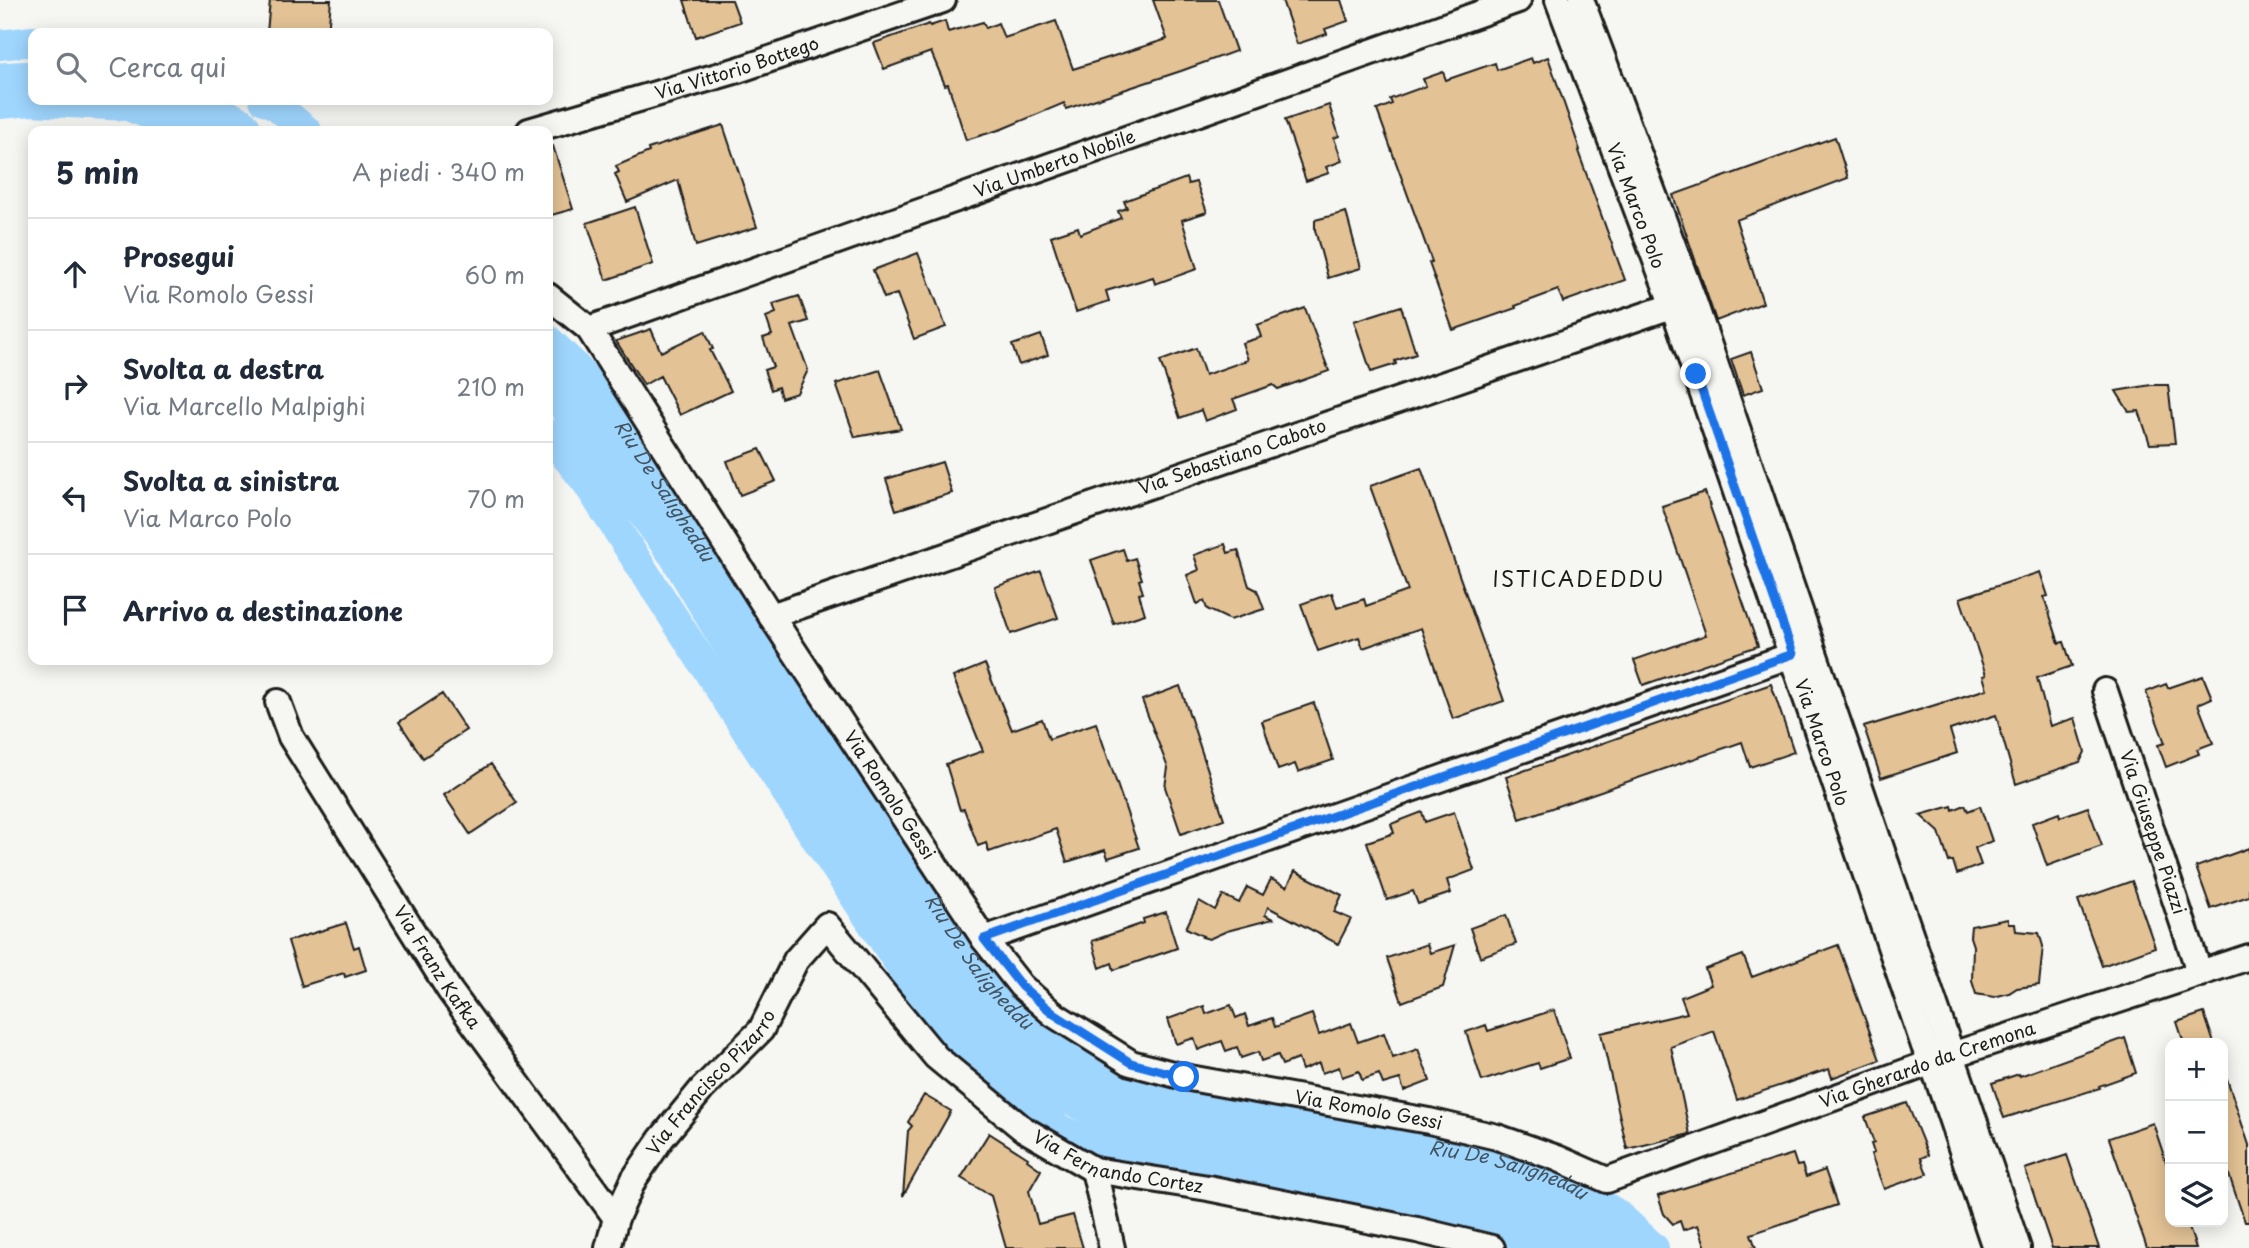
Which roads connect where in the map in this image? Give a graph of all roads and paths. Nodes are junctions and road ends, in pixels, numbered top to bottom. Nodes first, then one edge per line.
1 (943, 0) edge
2 (1518, 0) edge
3 (1558, 0) edge
4 (1581, 0) edge
5 (546, 126) edge
6 (553, 300) edge
7 (1683, 302) junction
8 (589, 329) junction
9 (771, 616) junction
10 (1803, 651) junction
11 (2105, 691) dead end
12 (278, 702) dead end
13 (828, 925) joint
14 (984, 939) junction
15 (2249, 957) edge
16 (2200, 974) junction
17 (1942, 1059) junction
18 (1094, 1170) junction
19 (1608, 1180) joint
20 (616, 1218) junction
21 (608, 1248) edge
22 (1112, 1248) edge
23 (1492, 1248) edge
24 (1995, 1248) edge
25 (2018, 1248) edge

1 - 5 street, Via Vittorio Bottego
2 - 8 street, Via Umberto Nobile
3 - 7 street, Via Marco Polo
4 - 7 street, Via Marco Polo
6 - 8 street, Via Romolo Gessi
7 - 9 street, Via Sebastiano Caboto
7 - 10 street, Via Marco Polo
8 - 9 street, Via Romolo Gessi
9 - 14 street, Via Romolo Gessi
10 - 14 street
10 - 17 street, Via Marco Polo
11 - 16 street, Via Giuseppe Piazzi
12 - 20 street, Via Franz Kafka
13 - 18 street, Via Fernando Cortez
13 - 20 street, Via Francisco Pizarro
14 - 19 street, Via Romolo Gessi
15 - 16 street, Via Gherardo da Cremona
16 - 17 street, Via Gherardo da Cremona
17 - 19 street, Via Gherardo da Cremona
17 - 24 street, Via Marco Polo
17 - 25 street, Via Marco Polo
18 - 22 street
18 - 23 street, Via Fernando Cortez
20 - 21 street, Via Francisco Pizarro

